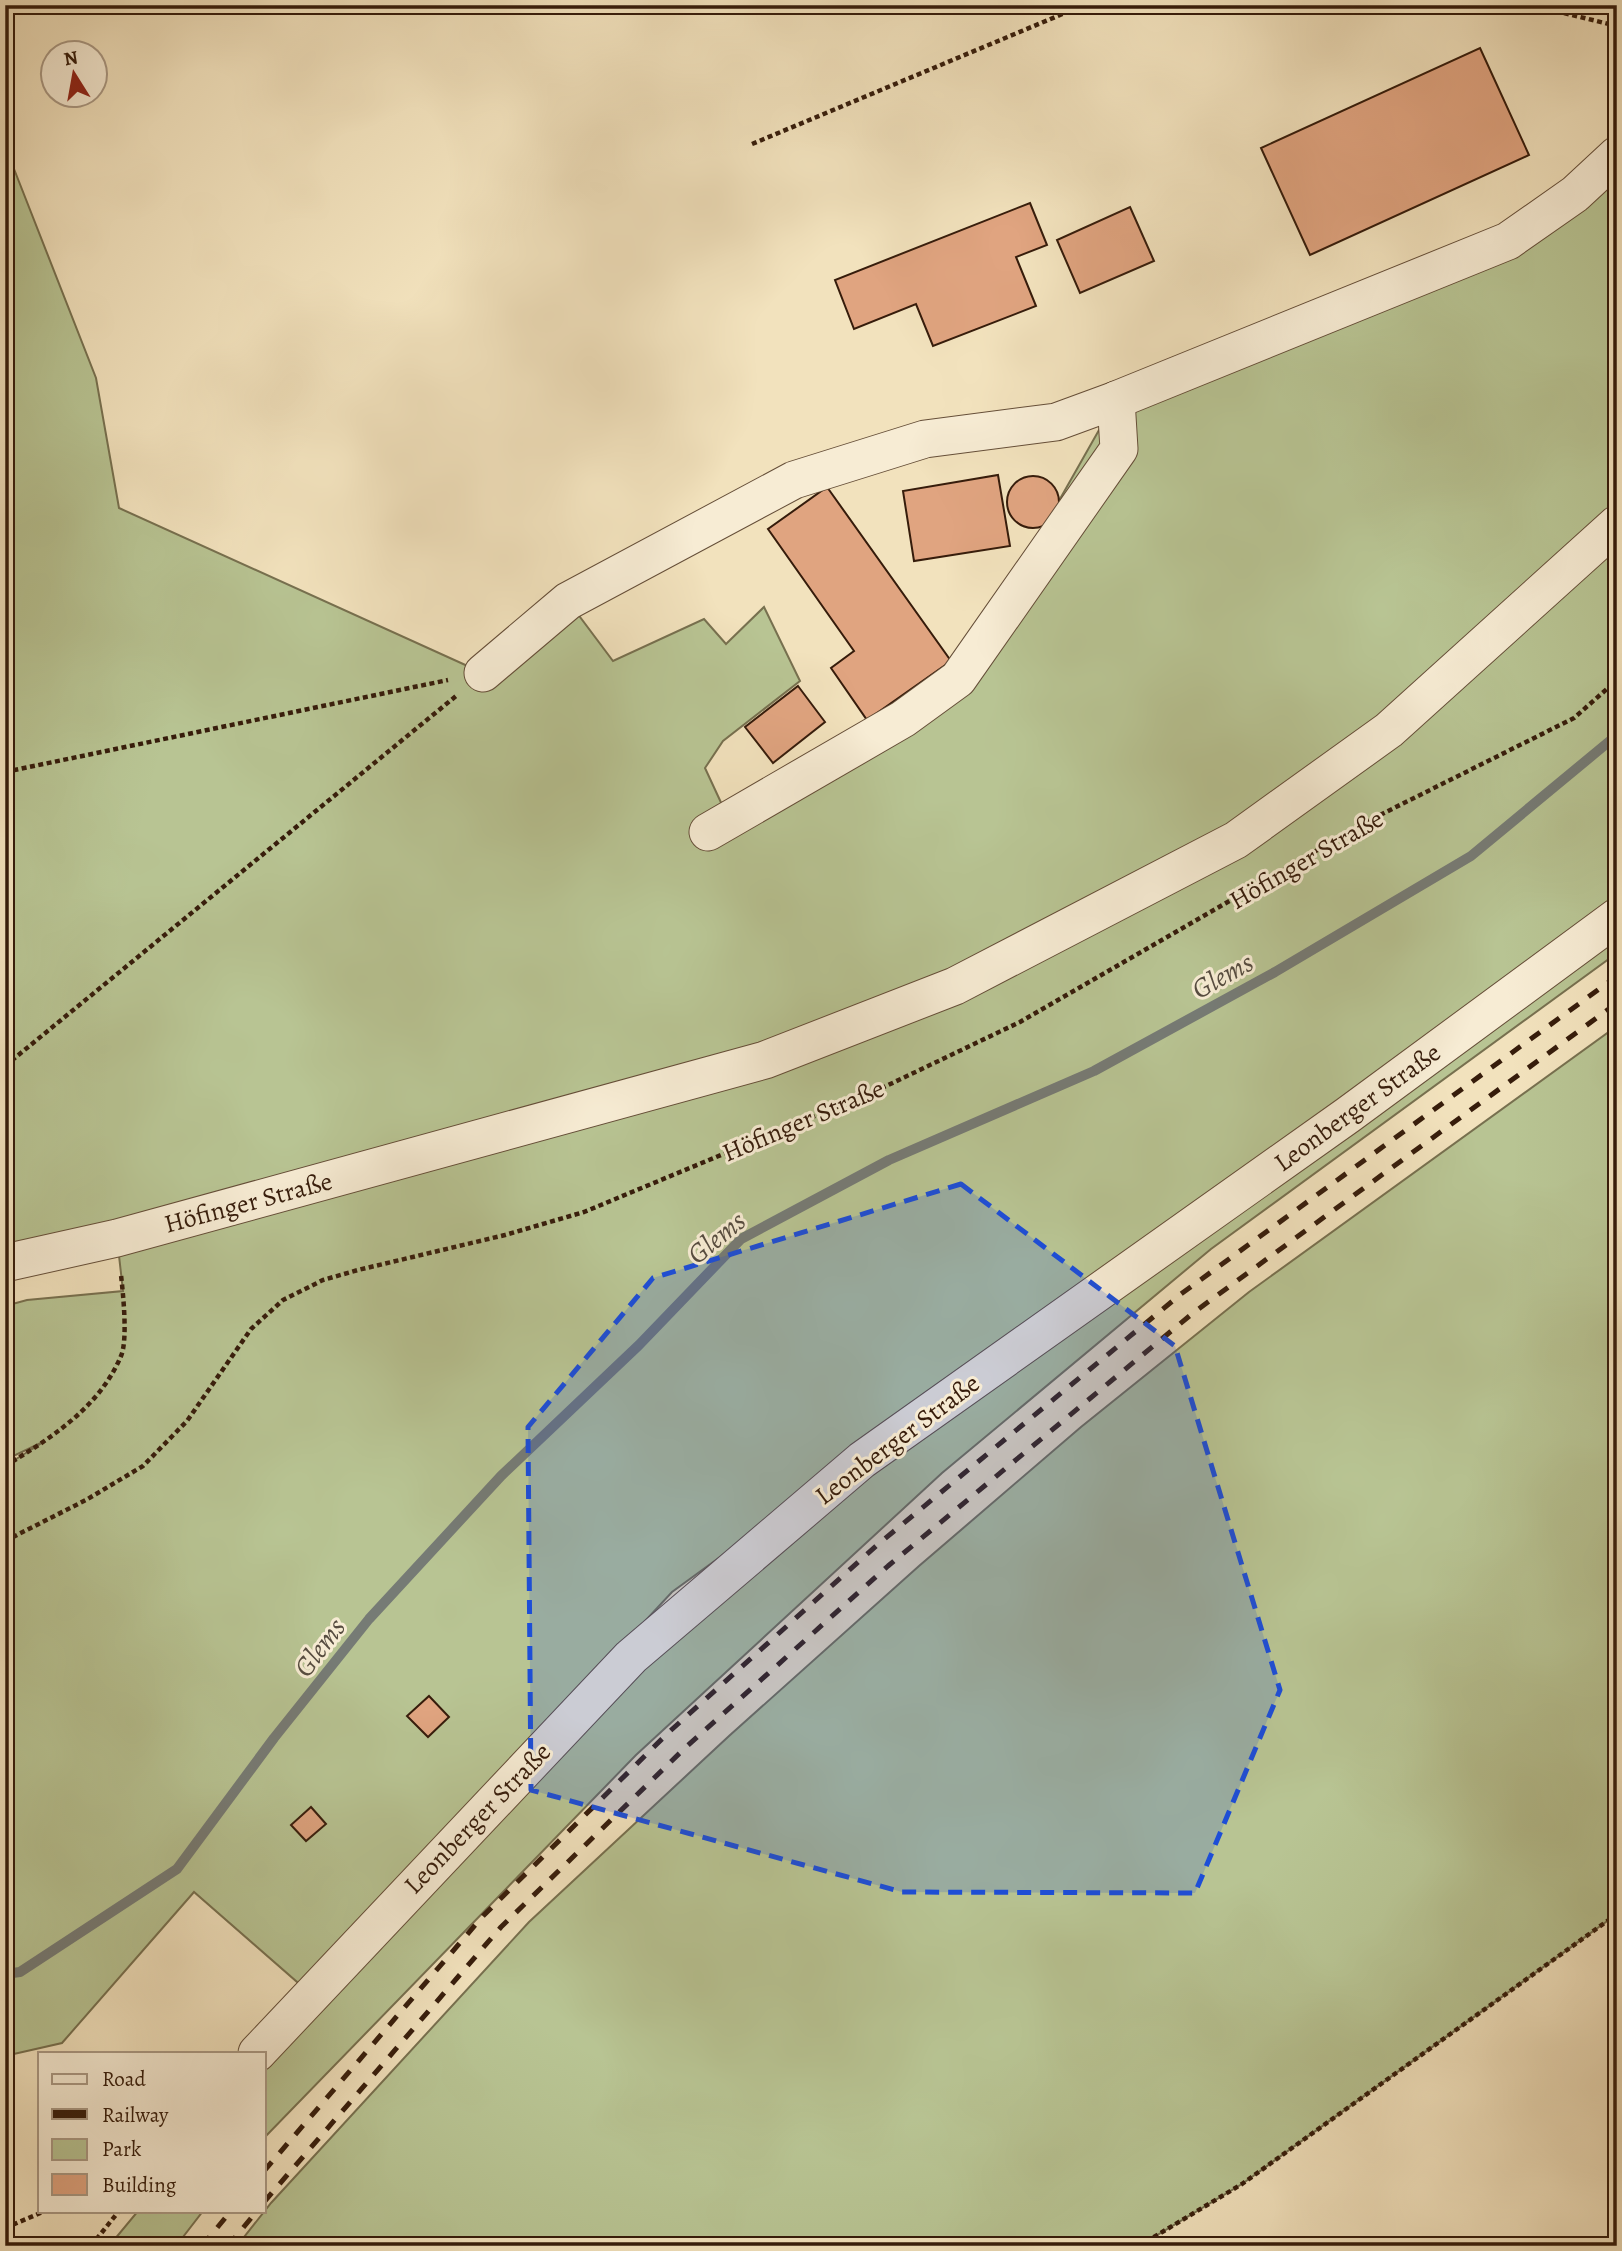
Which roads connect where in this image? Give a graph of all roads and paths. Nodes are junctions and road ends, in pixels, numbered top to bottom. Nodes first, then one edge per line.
1 (1084, 5) edge
2 (1531, 5) edge
3 (1617, 26) edge
4 (752, 144) dead end
5 (1617, 155) edge
6 (1116, 400) junction
7 (1617, 524) edge
8 (483, 673) junction
9 (1617, 680) edge
10 (5, 772) edge
11 (708, 832) dead end
12 (1617, 917) edge
13 (5, 1066) edge
14 (117, 1238) junction
15 (5, 1263) edge
16 (5, 1466) edge
17 (5, 1541) edge
18 (1617, 1914) edge
19 (258, 2052) edge
20 (43, 2212) edge
21 (118, 2212) edge
22 (5, 2228) edge
23 (91, 2246) edge
24 (1139, 2246) edge

1 - 4 path
2 - 3 path
5 - 6 street
6 - 8 street
6 - 11 street
7 - 14 street, Höfinger Straße
8 - 10 path
8 - 13 path
9 - 17 path, Höfinger Straße
12 - 19 street, Leonberger Straße
14 - 15 street, Höfinger Straße
14 - 16 path
18 - 24 path
20 - 22 path
21 - 23 path

